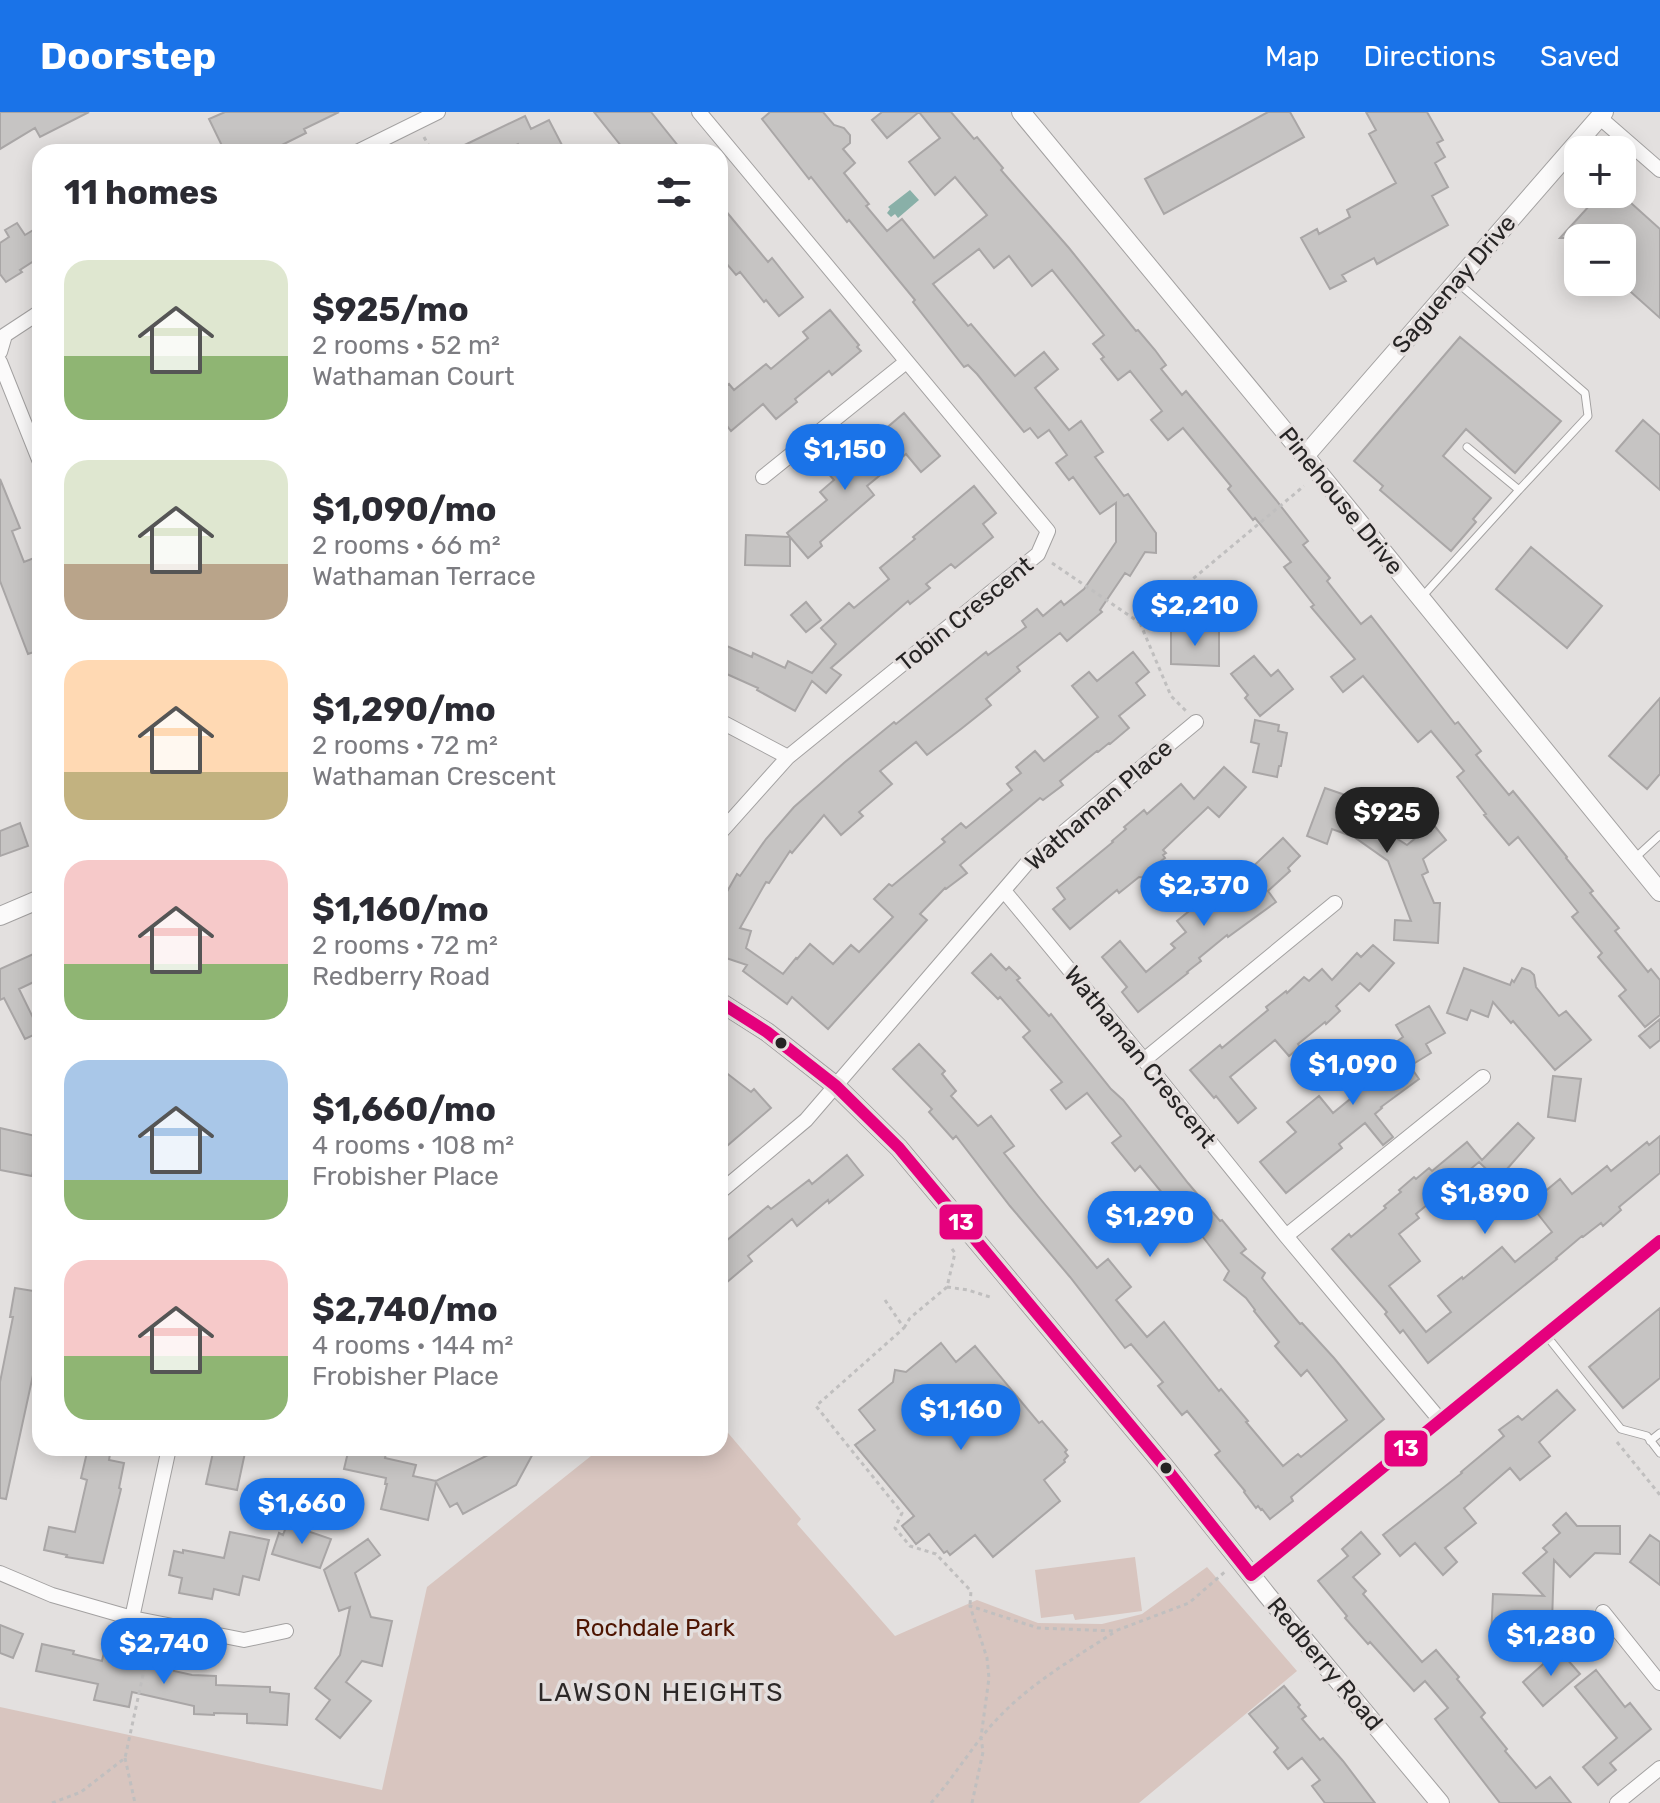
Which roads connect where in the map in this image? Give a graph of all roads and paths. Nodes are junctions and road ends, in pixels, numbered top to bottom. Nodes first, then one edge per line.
1 (438, 112) edge
2 (699, 112) edge
3 (1021, 112) edge
4 (1602, 115) edge
5 (373, 144) edge
6 (725, 144) edge
7 (728, 147) edge
8 (1660, 170) edge
9 (1457, 281) junction
10 (32, 317) edge
11 (0, 352) edge
12 (0, 362) edge
13 (906, 362) junction
14 (32, 442) edge
15 (1467, 447) dead end
16 (1305, 456) junction
17 (1319, 473) junction
18 (763, 477) dead end
19 (1519, 490) junction
20 (1059, 568) dead end
21 (1421, 598) junction
22 (1140, 623) junction
23 (1171, 696) dead end
24 (1196, 722) dead end
25 (728, 725) edge
26 (788, 757) junction
27 (728, 824) edge
28 (1660, 835) edge
29 (1633, 859) junction
30 (1005, 892) junction
31 (1660, 892) edge
32 (32, 902) edge
33 (1335, 903) dead end
34 (0, 916) edge
35 (728, 1007) edge
36 (1144, 1060) junction
37 (1483, 1077) dead end
38 (836, 1086) junction
39 (728, 1185) edge
40 (1286, 1236) junction
41 (1660, 1242) edge
42 (950, 1246) dead end
43 (947, 1287) junction
44 (993, 1298) dead end
45 (885, 1300) dead end
46 (904, 1328) junction
47 (1546, 1335) junction
48 (1440, 1420) junction
49 (1660, 1433) edge
50 (1650, 1441) junction
51 (1660, 1453) edge
52 (167, 1456) edge
53 (1239, 1560) junction
54 (0, 1573) edge
55 (1251, 1575) junction
56 (970, 1606) junction
57 (1603, 1612) dead end
58 (132, 1618) junction
59 (155, 1622) junction
60 (286, 1631) dead end
61 (1115, 1631) junction
62 (1660, 1683) edge
63 (981, 1737) junction
64 (125, 1758) junction
65 (1660, 1768) edge
66 (52, 1803) edge
67 (135, 1803) edge
68 (931, 1803) edge
69 (972, 1803) edge
70 (1440, 1803) edge
71 (1617, 1803) edge

1 - 5 street
2 - 6 street, Tobin Crescent
3 - 16 street, Pinehouse Drive
4 - 8 street
4 - 9 street, Saguenay Drive
7 - 13 street, Tobin Crescent
9 - 16 street, Saguenay Drive
9 - 19 lane
10 - 11 street
12 - 14 street
13 - 18 street
13 - 26 street, Tobin Crescent
15 - 19 lane
16 - 17 street, Pinehouse Drive
17 - 21 street, Pinehouse Drive
17 - 22 path
19 - 21 lane
20 - 22 path
21 - 29 street, Pinehouse Drive
22 - 23 path
24 - 30 street, Wathaman Place
25 - 26 street
26 - 27 street, Tobin Crescent
28 - 29 lane
29 - 31 street, Pinehouse Drive
30 - 36 street, Wathaman Crescent
30 - 38 street
32 - 34 street
33 - 36 street
35 - 38 street, Redberry Road
36 - 40 street, Wathaman Crescent
37 - 40 street
38 - 39 street
38 - 53 street, Redberry Road
40 - 48 street, Wathaman Crescent
41 - 47 street
42 - 43 path
43 - 44 path
43 - 46 path
45 - 46 path
46 - 56 path
47 - 48 street
47 - 50 lane
48 - 55 street
49 - 50 lane
50 - 51 lane
52 - 58 street
53 - 55 street, Redberry Road
53 - 61 path
54 - 58 street
55 - 70 street, Redberry Road
56 - 61 path
56 - 63 path
57 - 62 street
58 - 59 street
59 - 60 street
59 - 64 path
61 - 63 path
63 - 68 path
63 - 69 path
64 - 66 path
64 - 67 path
65 - 71 street

